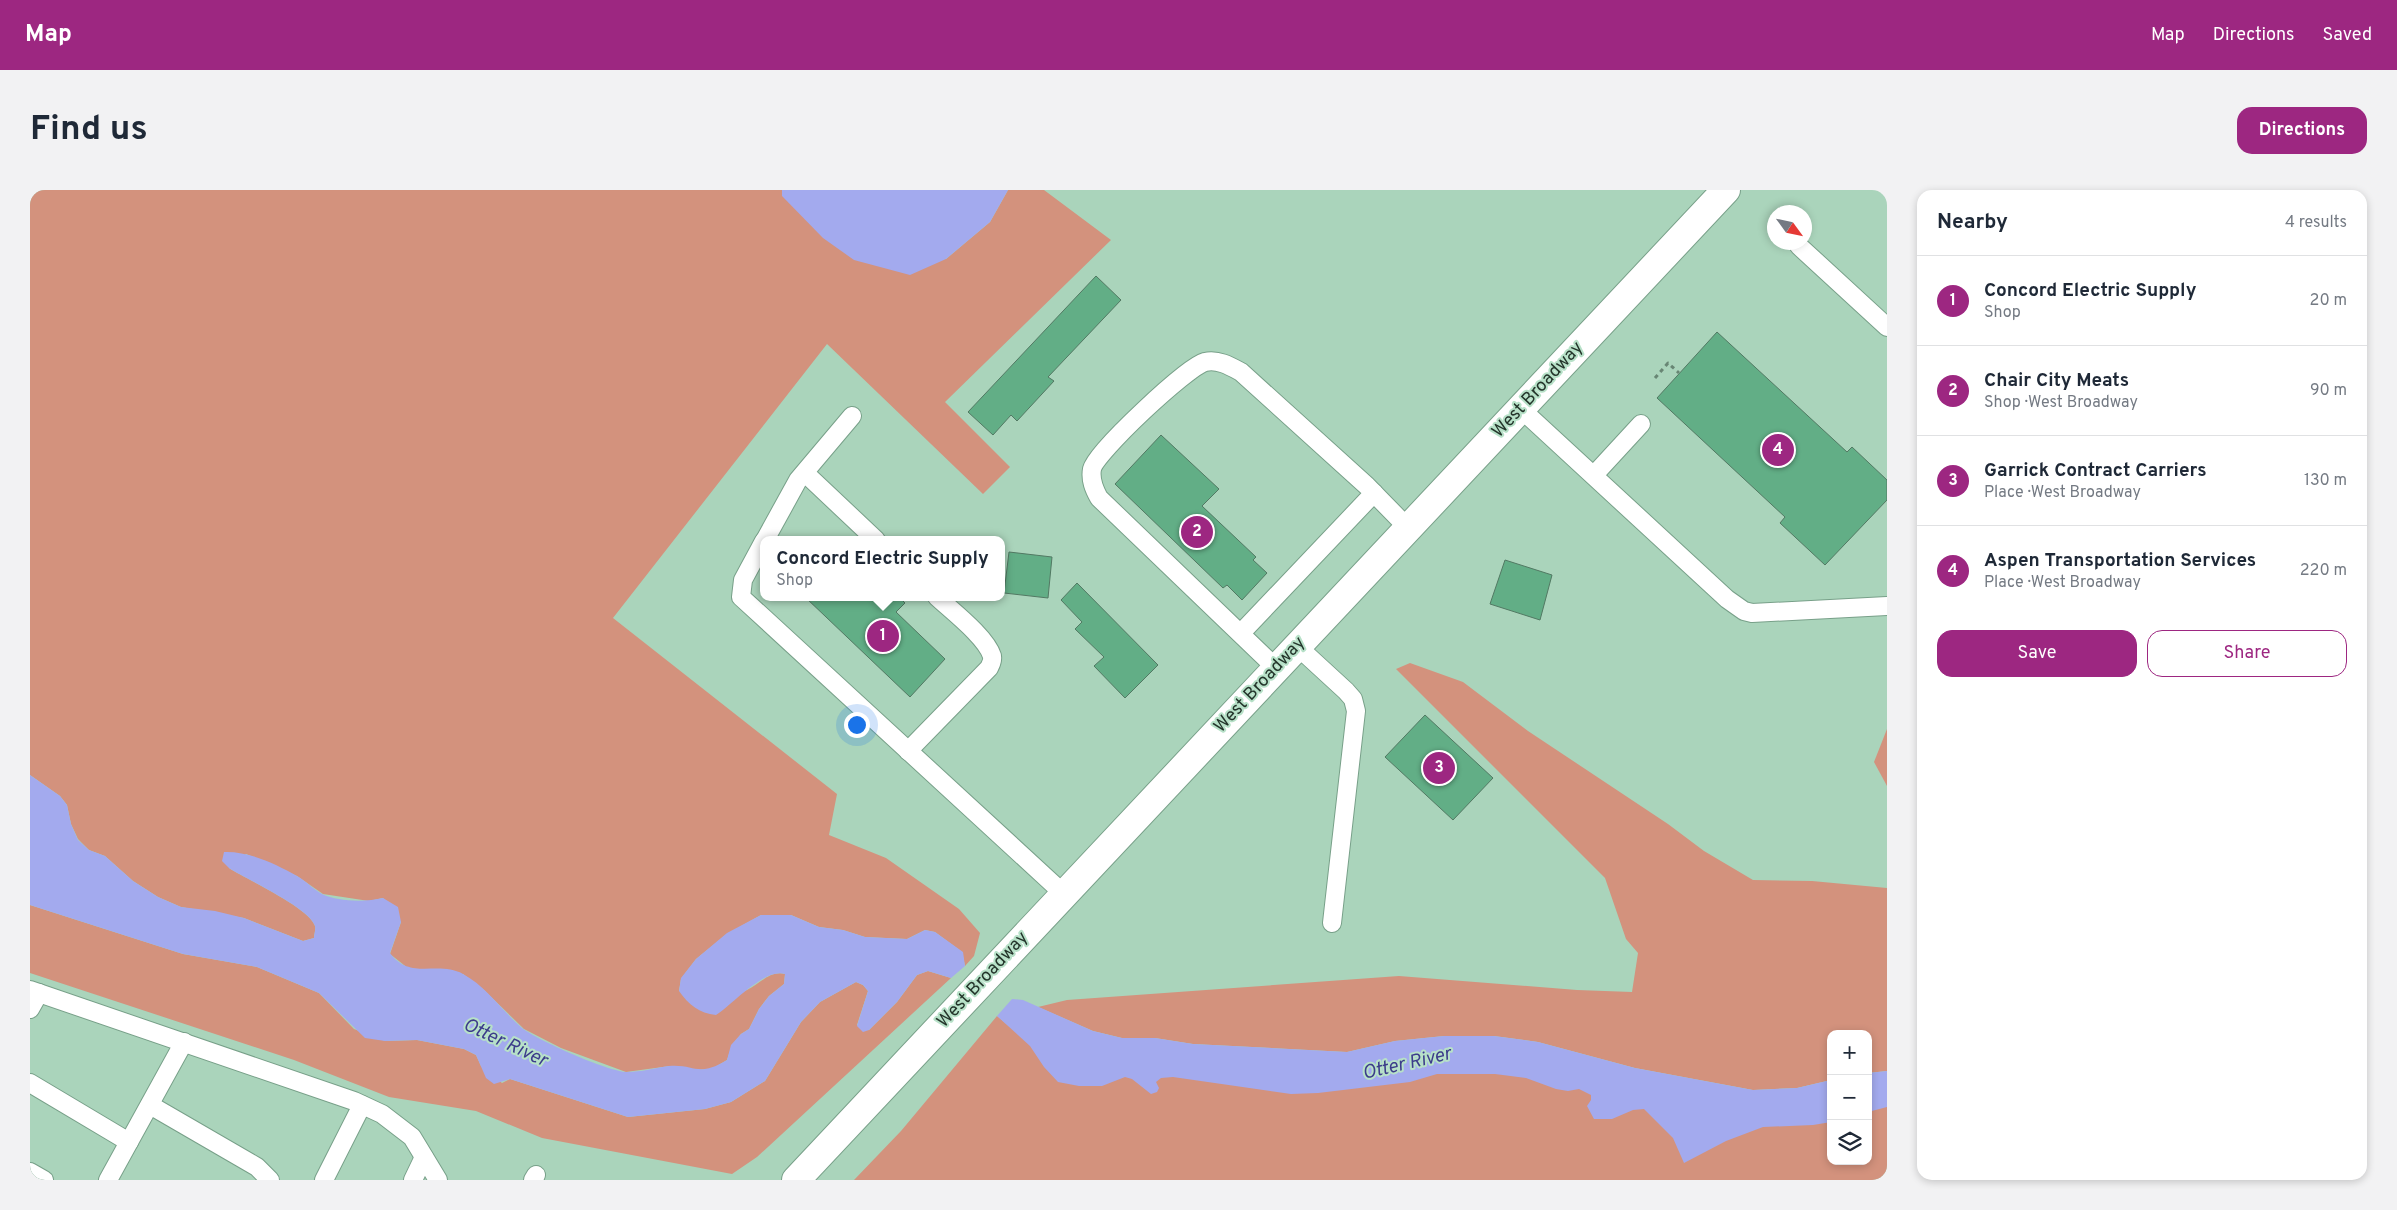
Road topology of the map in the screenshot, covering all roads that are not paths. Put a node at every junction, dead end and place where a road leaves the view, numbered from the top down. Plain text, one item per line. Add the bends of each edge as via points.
1 (1726, 190) edge
2 (1803, 250) edge
3 (1887, 328) edge
4 (1520, 408) junction
5 (852, 416) dead end
6 (1641, 424) dead end
7 (805, 473) junction
8 (1594, 475) junction
9 (1374, 493) junction
10 (1408, 528) junction
11 (766, 536) edge
12 (872, 536) edge
13 (760, 548) edge
14 (941, 601) edge
15 (1887, 606) edge
16 (1241, 633) junction
17 (1297, 646) junction
18 (1276, 668) junction
19 (908, 751) junction
20 (1064, 894) junction
21 (1332, 923) dead end
22 (34, 991) edge
23 (30, 1008) edge
24 (184, 1042) junction
25 (30, 1083) edge
26 (150, 1104) junction
27 (362, 1104) junction
28 (129, 1142) junction
29 (424, 1157) junction
30 (30, 1172) edge
31 (44, 1180) edge
32 (108, 1180) edge
33 (270, 1180) edge
34 (324, 1180) edge
35 (413, 1180) edge
36 (438, 1180) edge
37 (796, 1180) edge

1 - 4 main road, West Broadway
2 - 3 lane
4 - 8 lane
4 - 10 main road, West Broadway
5 - 7 lane
6 - 8 lane
7 - 11 lane via 791,490
7 - 12 lane
8 - 15 lane via 1726,599 1744,611
9 - 10 lane
9 - 16 lane
9 - 16 lane via 1241,372 1226,363 1205,362 1172,384 1101,454 1092,469 1092,485 1099,498
10 - 17 main road, West Broadway
13 - 19 lane via 743,580 741,597
14 - 19 lane via 985,645 992,661 989,668
16 - 18 lane
17 - 18 main road, West Broadway
17 - 21 lane via 1346,691 1356,711
18 - 20 main road, West Broadway
19 - 20 lane
20 - 37 main road, West Broadway
22 - 23 lane
22 - 24 lane
24 - 26 lane
24 - 27 lane
25 - 28 lane
26 - 28 lane
26 - 33 lane via 257,1167
27 - 29 lane via 394,1122 412,1137
27 - 34 lane
28 - 32 lane
29 - 35 lane
29 - 36 lane
30 - 31 lane

